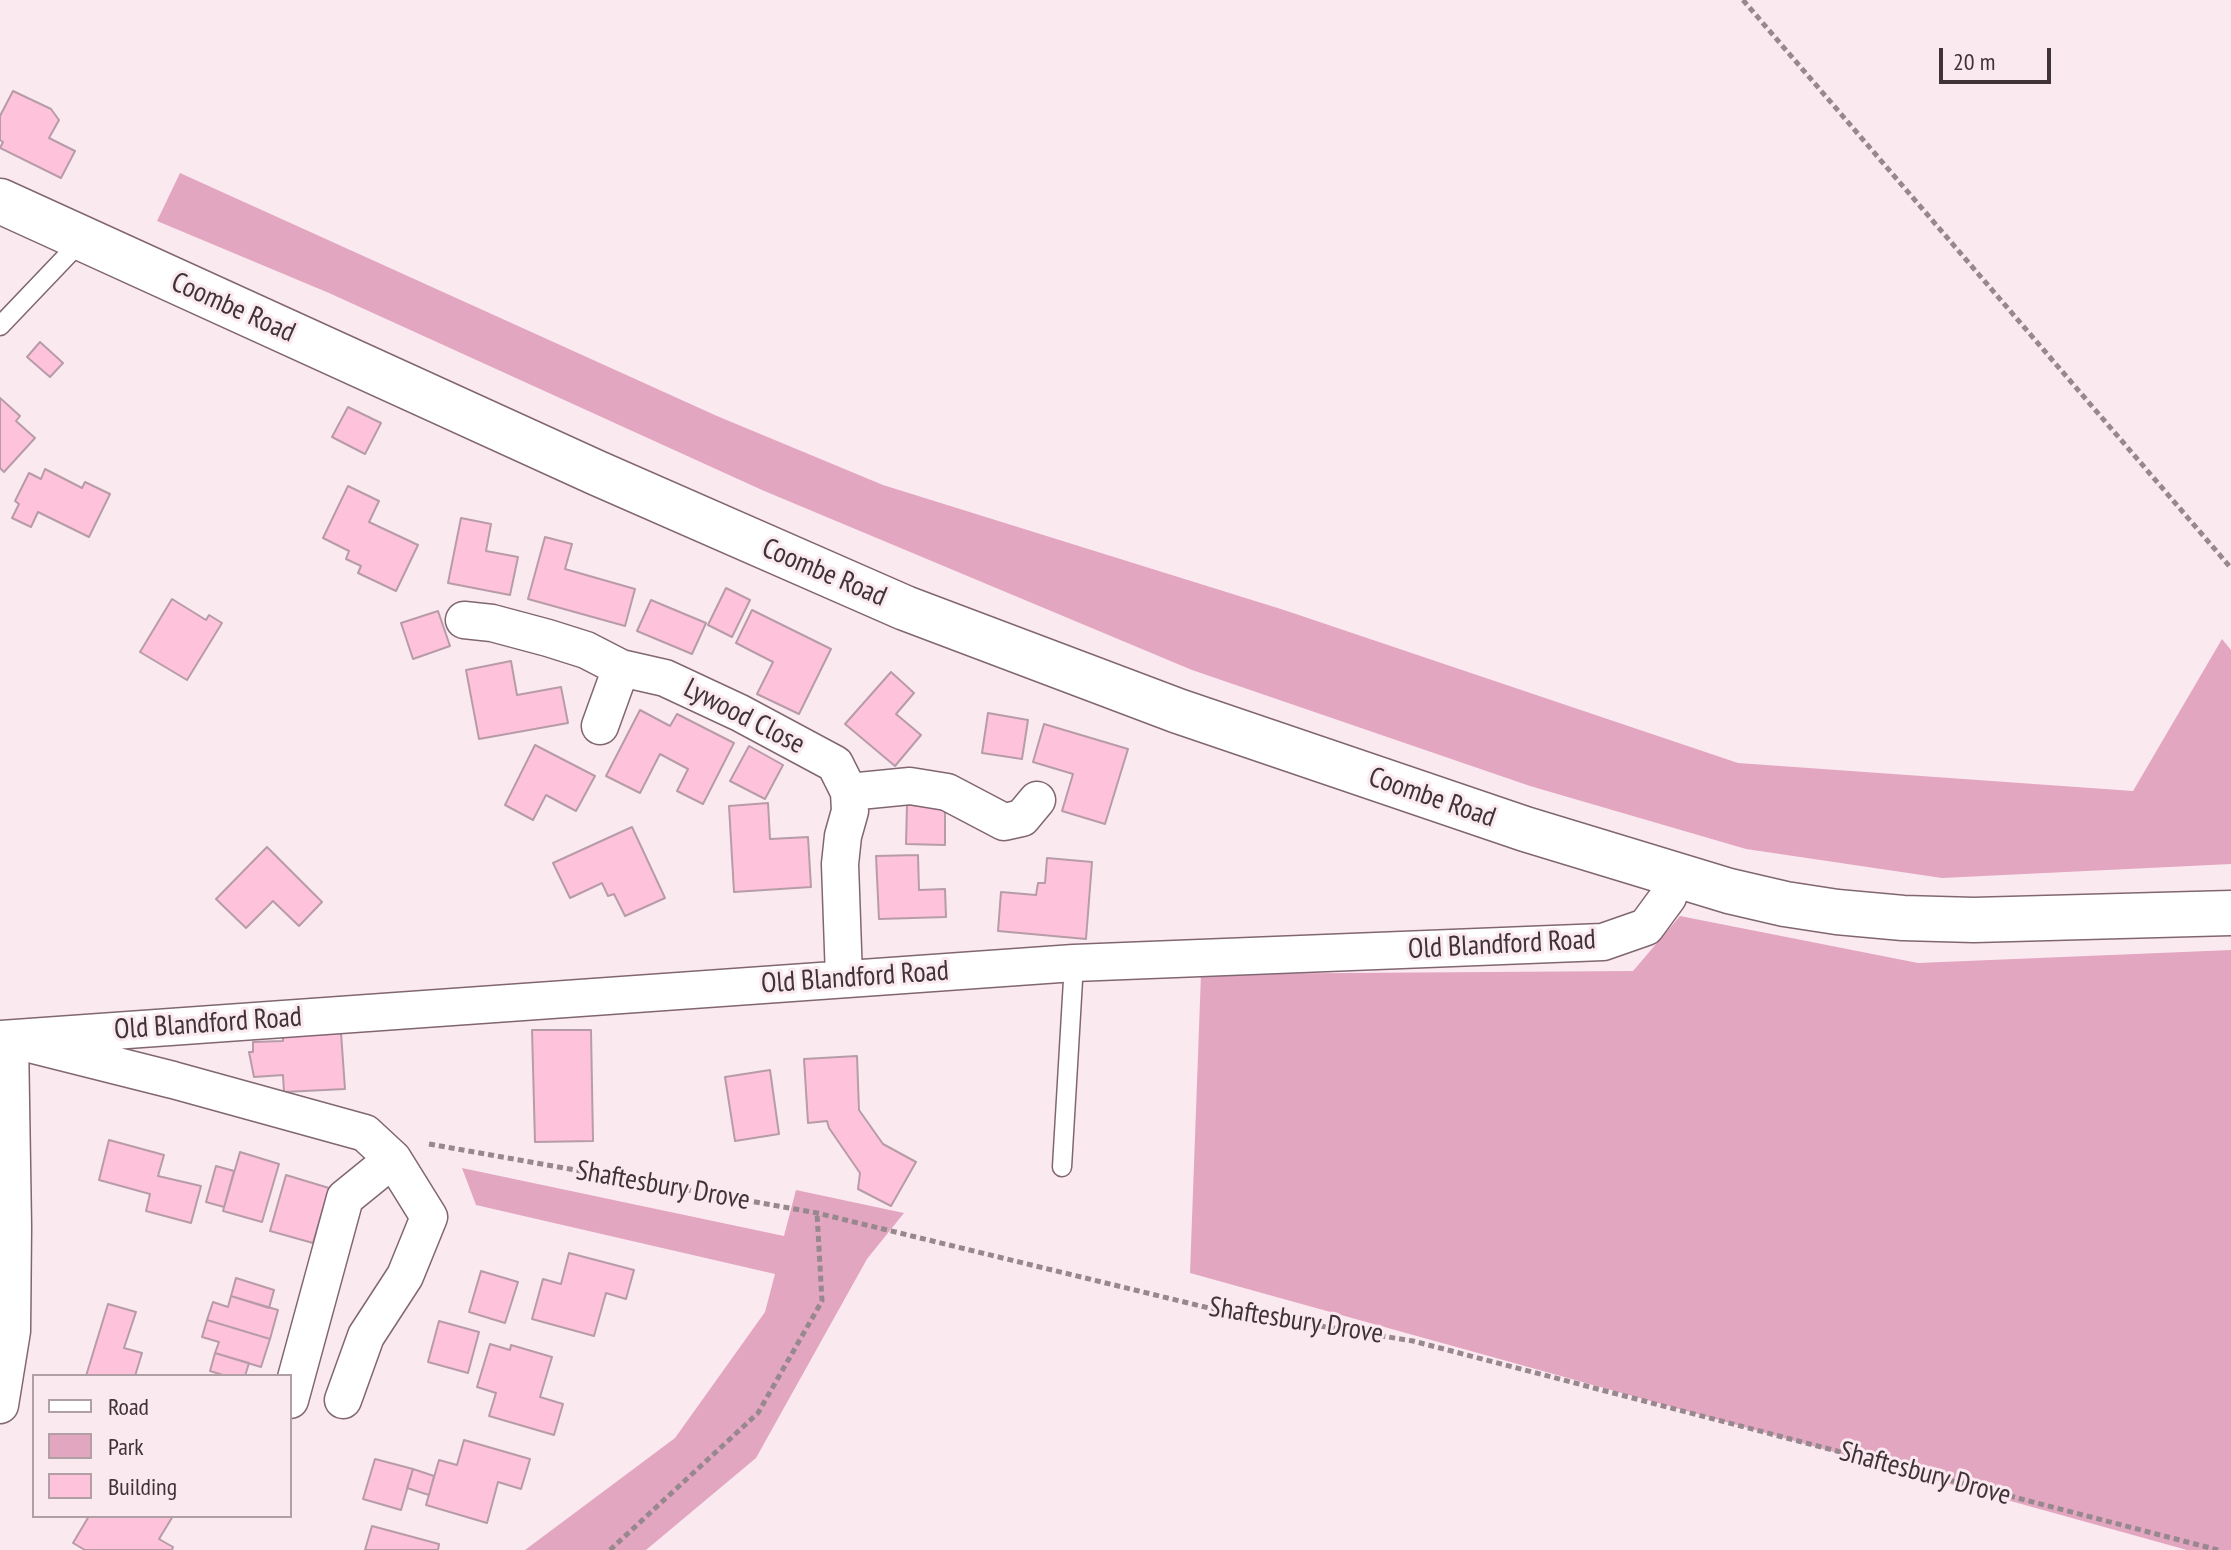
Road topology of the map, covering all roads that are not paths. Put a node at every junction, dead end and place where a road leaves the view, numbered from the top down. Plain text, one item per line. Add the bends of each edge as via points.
1 (0, 201) edge
2 (83, 239) junction
3 (0, 326) edge
4 (464, 620) dead end
5 (621, 668) junction
6 (600, 726) dead end
7 (849, 792) junction
8 (1037, 800) dead end
9 (1676, 874) junction
10 (2231, 913) edge
11 (1074, 963) junction
12 (844, 978) junction
13 (5, 1039) edge
14 (393, 1159) junction
15 (1062, 1167) dead end
16 (292, 1393) edge
17 (343, 1400) dead end
18 (0, 1405) edge

1 - 2 highway, Coombe Road
2 - 3 lane
2 - 9 highway, Coombe Road via 905,608 1192,716
4 - 5 street, Lywood Close via 586,650
5 - 6 street
5 - 7 street, Lywood Close via 665,678 835,764
7 - 8 street via 910,786 947,792 1013,835
7 - 12 street via 840,864
9 - 10 highway, Coombe Road via 1785,904 1903,918
9 - 11 street, Old Blandford Road via 1668,897 1646,927 1603,942
11 - 12 street, Old Blandford Road
11 - 15 lane
12 - 13 street, Old Blandford Road
13 - 14 street via 365,1133
13 - 18 street via 12,1331
14 - 16 street via 345,1198
14 - 17 street via 429,1217 405,1276 366,1336

